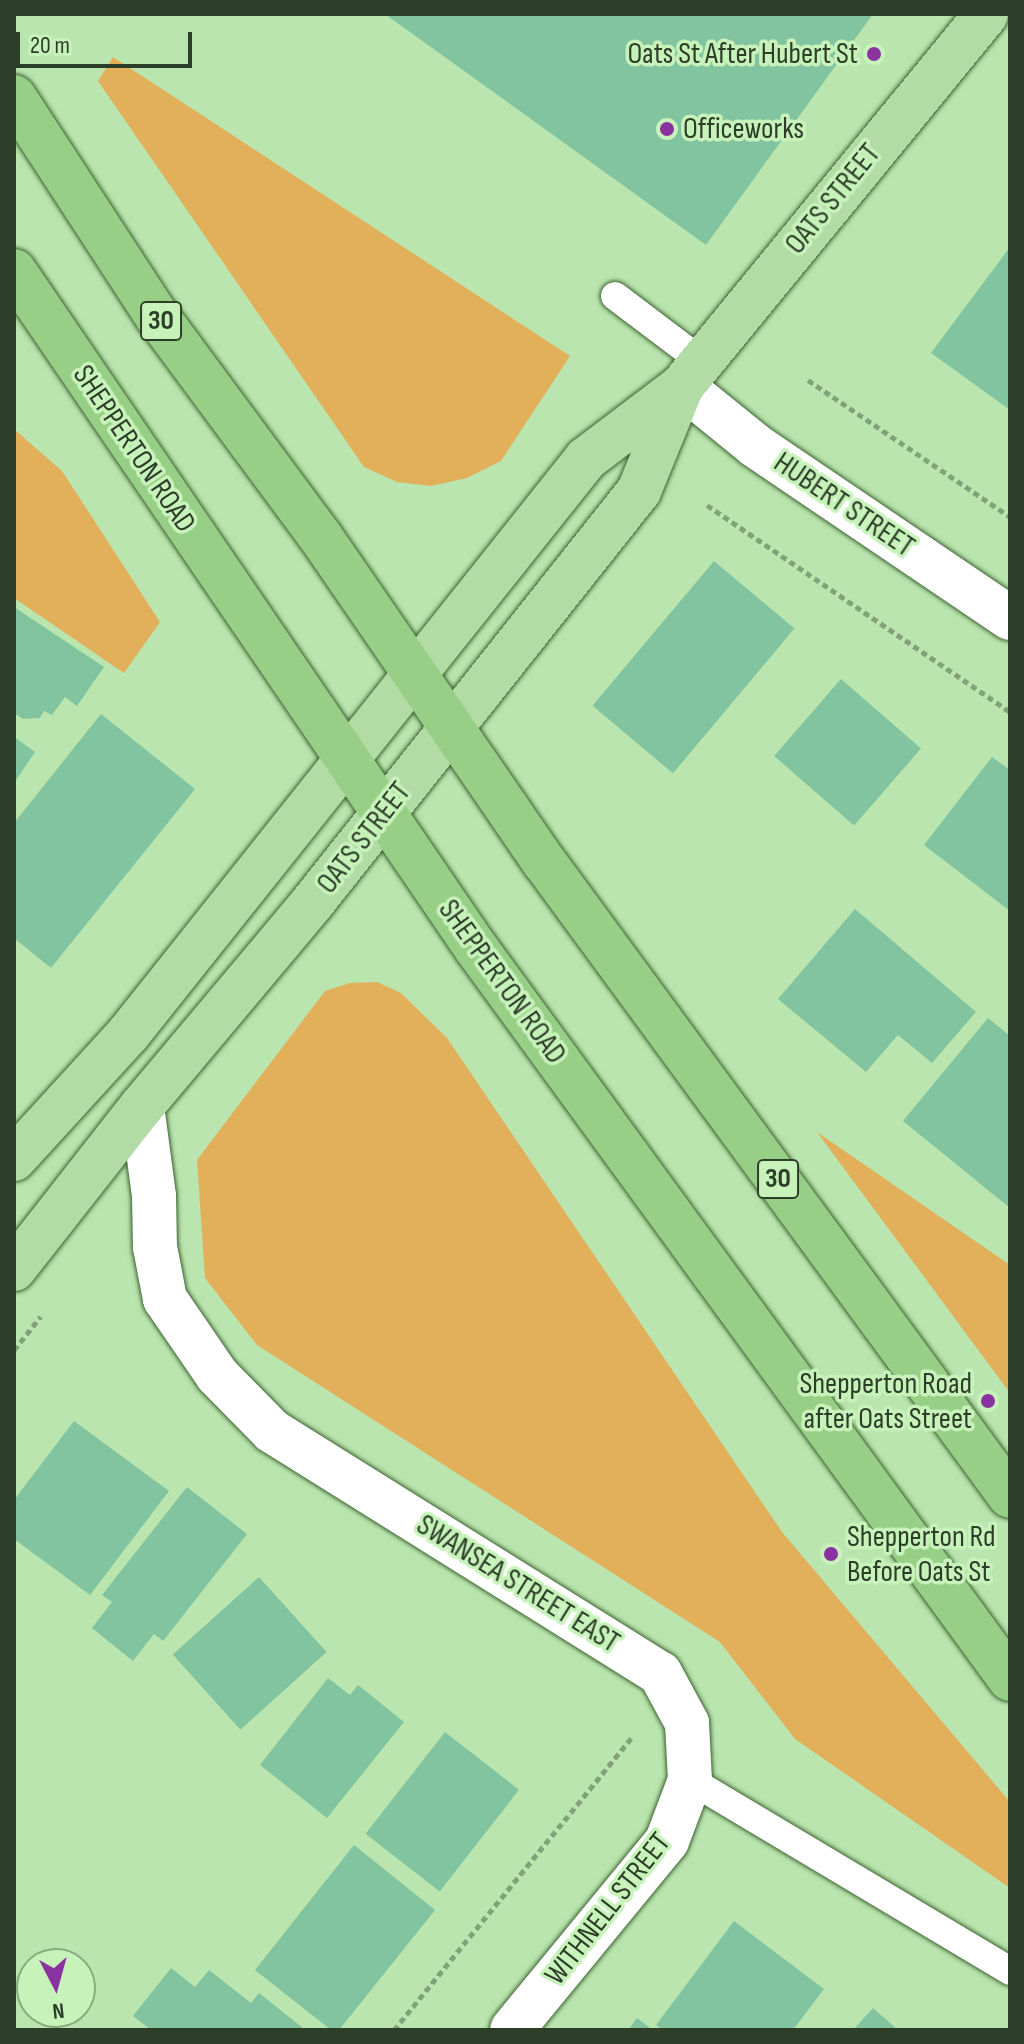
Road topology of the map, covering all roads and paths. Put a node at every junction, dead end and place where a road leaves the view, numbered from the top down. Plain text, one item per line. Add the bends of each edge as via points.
1 (986, 14) edge
2 (14, 97) edge
3 (14, 271) edge
4 (615, 296) dead end
5 (692, 374) junction
6 (808, 380) dead end
7 (707, 505) dead end
8 (1010, 517) edge
9 (1010, 618) edge
10 (413, 673) junction
11 (1010, 712) edge
12 (451, 728) junction
13 (347, 760) junction
14 (384, 813) junction
15 (142, 1106) junction
16 (14, 1159) edge
17 (14, 1269) edge
18 (1010, 1496) edge
19 (1010, 1679) edge
20 (670, 1691) junction
21 (690, 1780) junction
22 (1010, 1971) edge
23 (394, 2030) edge
24 (512, 2030) edge

1 - 5 main road, OATS STREET
2 - 10 highway, 30 via 157,316 320,536
3 - 13 highway, SHEPPERTON ROAD
4 - 5 lane
5 - 9 street, HUBERT STREET via 756,446
5 - 10 main road, OATS STREET via 586,459
5 - 12 main road, OATS STREET via 639,491
6 - 8 path
7 - 11 path
10 - 12 highway, 30
10 - 13 main road, OATS STREET
12 - 14 main road, OATS STREET
12 - 18 highway, 30
13 - 14 highway, SHEPPERTON ROAD
13 - 16 main road, OATS STREET via 129,1033
14 - 15 main road, OATS STREET
14 - 19 highway, SHEPPERTON ROAD via 476,948
15 - 17 main road, OATS STREET
15 - 20 street, SWANSEA STREET EAST via 165,1299 217,1375 272,1431 660,1673
20 - 21 street, SWANSEA STREET EAST via 687,1723
20 - 23 path
21 - 22 lane
21 - 24 street, WITHNELL STREET via 667,1841

